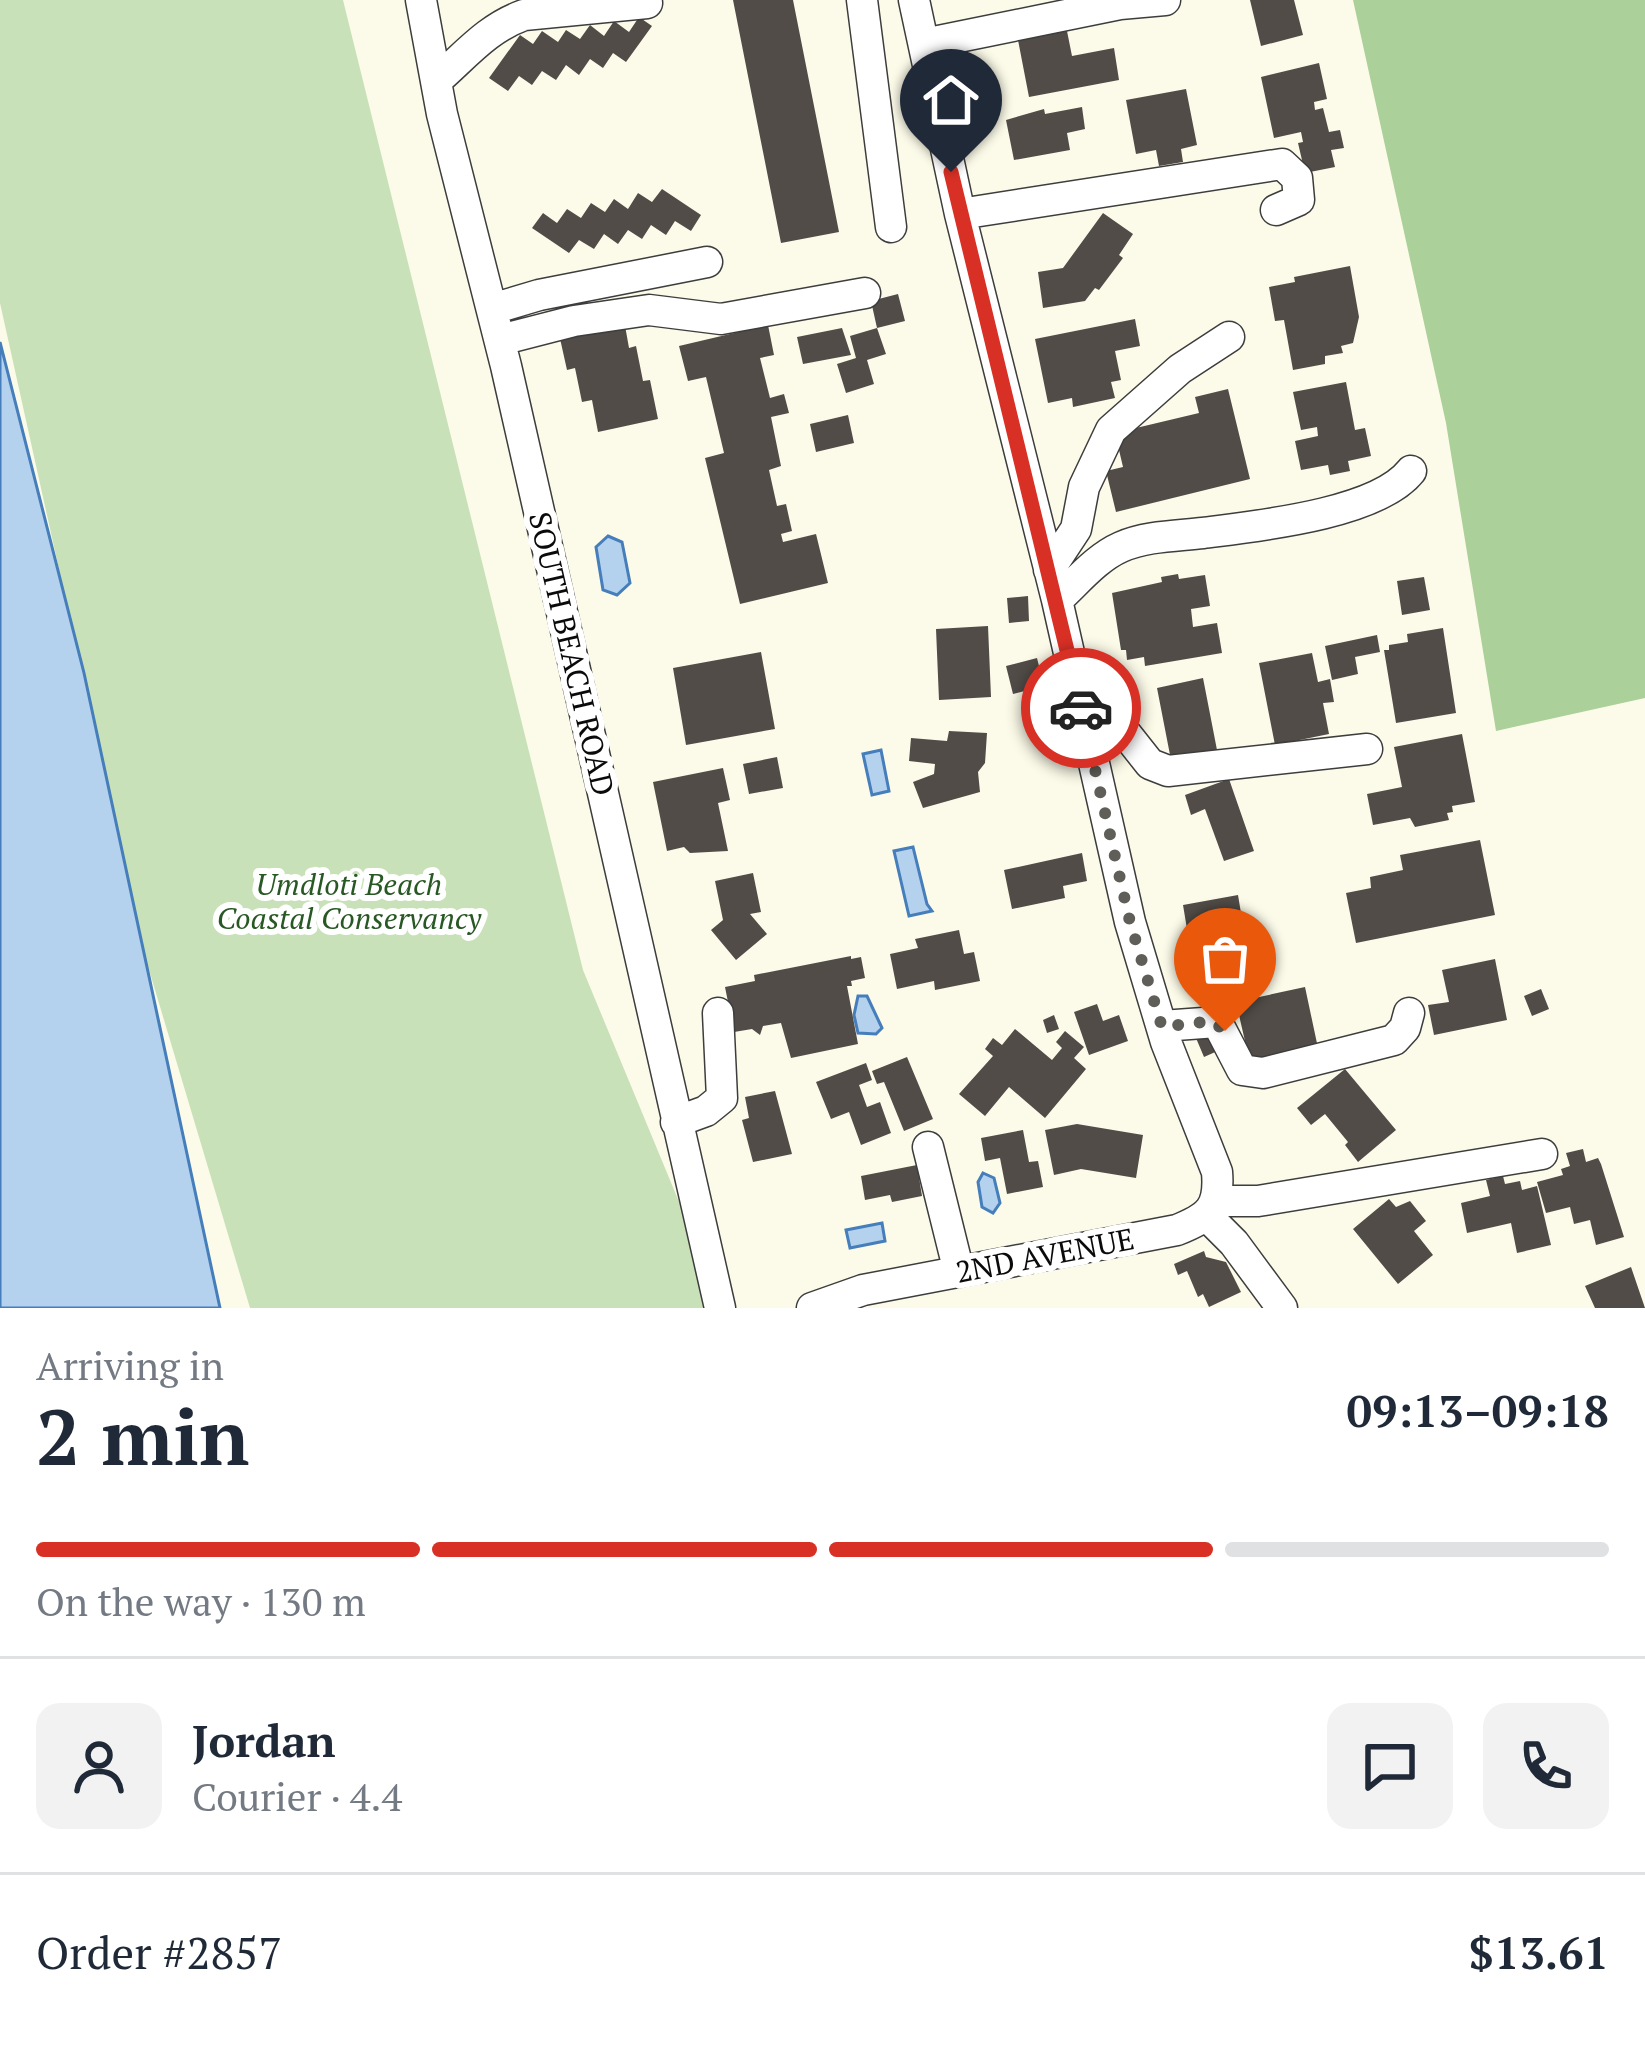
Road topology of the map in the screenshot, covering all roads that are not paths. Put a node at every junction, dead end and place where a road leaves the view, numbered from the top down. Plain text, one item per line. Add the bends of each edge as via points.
1 (421, 0) edge
2 (862, 0) edge
3 (914, 0) edge
4 (1166, 0) edge
5 (646, 3) dead end
6 (924, 44) junction
7 (436, 81) junction
8 (1276, 210) dead end
9 (960, 214) junction
10 (891, 227) dead end
11 (707, 262) dead end
12 (865, 292) dead end
13 (491, 309) junction
14 (1229, 337) dead end
15 (500, 340) junction
16 (1411, 471) dead end
17 (1053, 585) junction
18 (1078, 697) junction
19 (1367, 749) dead end
20 (718, 1013) dead end
21 (1409, 1013) dead end
22 (1162, 1027) junction
23 (676, 1122) junction
24 (928, 1147) dead end
25 (1542, 1154) dead end
26 (1212, 1208) junction
27 (959, 1272) junction
28 (720, 1308) edge
29 (812, 1308) edge
30 (1282, 1308) edge

1 - 7 street, SOUTH BEACH ROAD
2 - 10 street
3 - 6 street
4 - 6 street
5 - 7 street via 508,20
6 - 9 street
7 - 13 street, SOUTH BEACH ROAD
8 - 9 street via 1299,200 1297,178 1282,164
9 - 17 street
11 - 13 street
12 - 15 street via 721,319 649,310
13 - 15 street, SOUTH BEACH ROAD
14 - 17 street via 1111,430
15 - 23 street, SOUTH BEACH ROAD
16 - 17 street via 1384,494 1348,506 1120,548
17 - 18 street
18 - 19 street via 1116,721 1150,764 1168,771
18 - 22 street
20 - 23 street via 722,1098
21 - 22 street via 1388,1043 1263,1073 1242,1070 1217,1022
22 - 26 street via 1217,1172
23 - 28 street, SOUTH BEACH ROAD
24 - 27 street
25 - 26 street, 2ND AVENUE
26 - 27 street, 2ND AVENUE via 1178,1230
26 - 30 street
27 - 29 street, 2ND AVENUE

